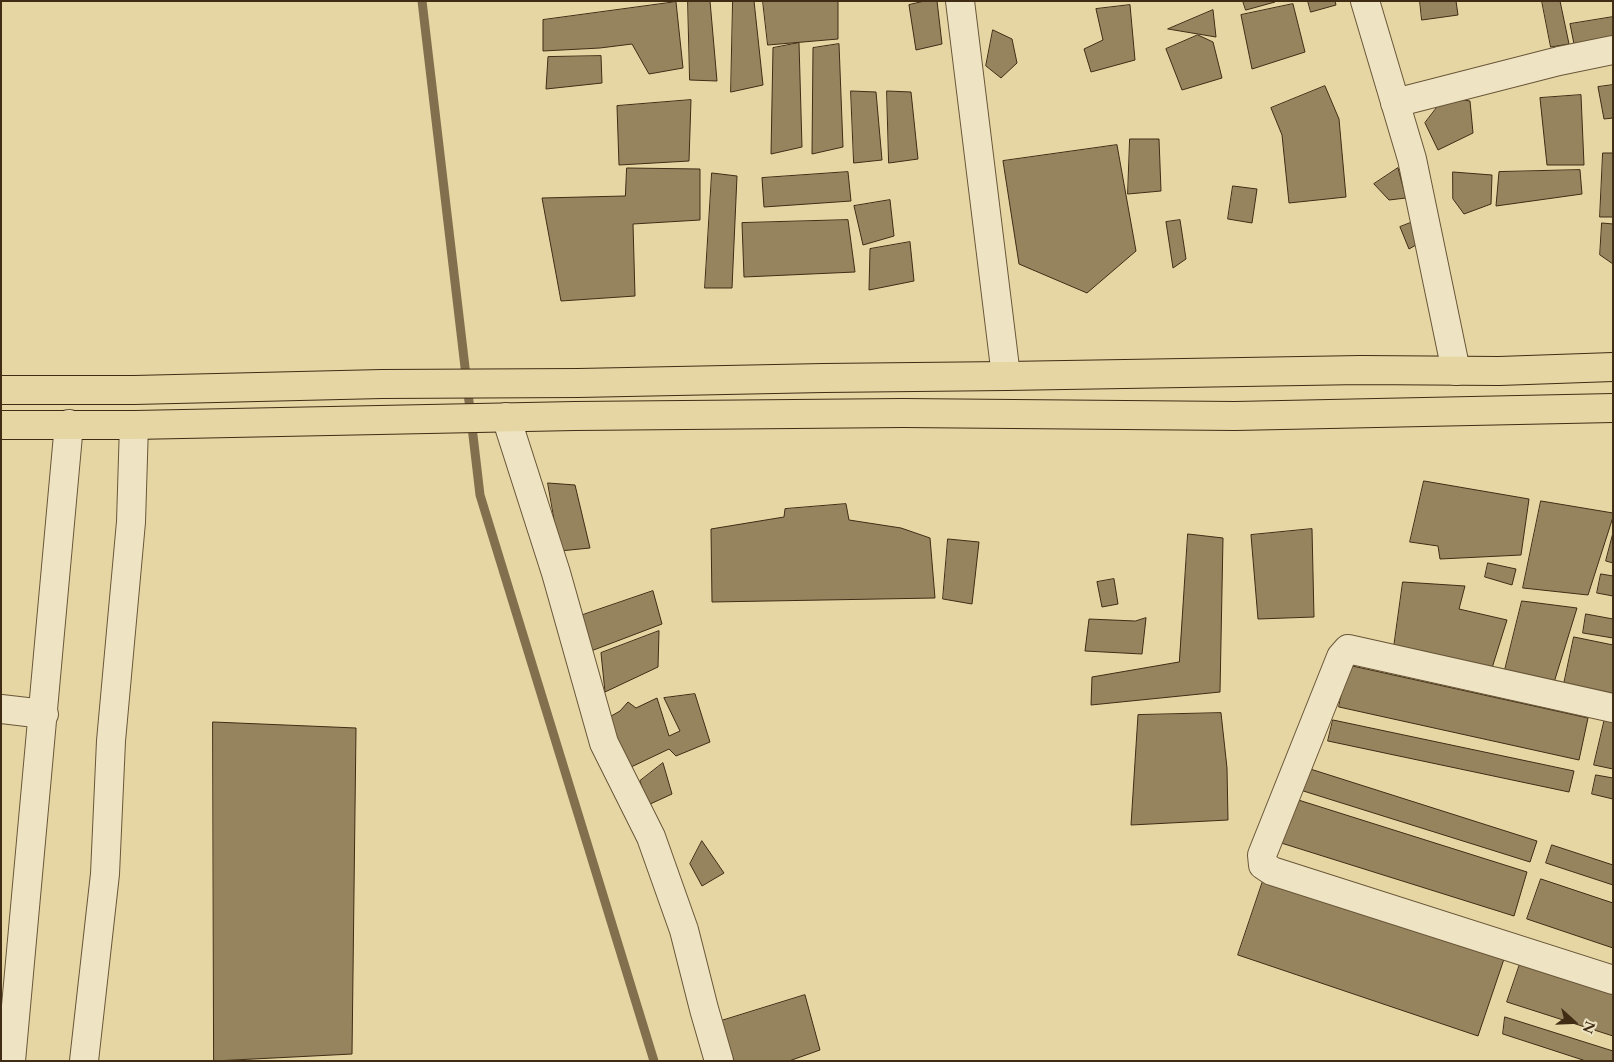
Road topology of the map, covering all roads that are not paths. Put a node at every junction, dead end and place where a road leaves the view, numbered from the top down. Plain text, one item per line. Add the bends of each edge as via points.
1 (960, 1) edge
2 (1365, 1) edge
3 (1613, 50) edge
4 (1395, 103) junction
5 (1613, 367) edge
6 (1456, 371) junction
7 (1006, 376) junction
8 (1, 390) edge
9 (1613, 408) edge
10 (506, 417) junction
11 (69, 424) junction
12 (1, 425) edge
13 (134, 425) junction
14 (1613, 708) edge
15 (1, 709) edge
16 (44, 714) junction
17 (1613, 980) edge
18 (12, 1061) edge
19 (84, 1061) edge
20 (719, 1061) edge

1 - 7 street
2 - 4 street
3 - 4 street
4 - 6 street via 1412,159
5 - 6 main road
6 - 7 main road
7 - 8 main road
9 - 10 main road via 1235,416 893,413
10 - 13 main road
10 - 20 street via 556,574 604,744 651,837 684,930
11 - 12 main road
11 - 13 main road
11 - 16 street
13 - 19 street via 131,522 111,741 105,874
14 - 17 street via 1348,649 1341,657 1262,855 1263,865 1272,871
15 - 16 street
16 - 18 street

